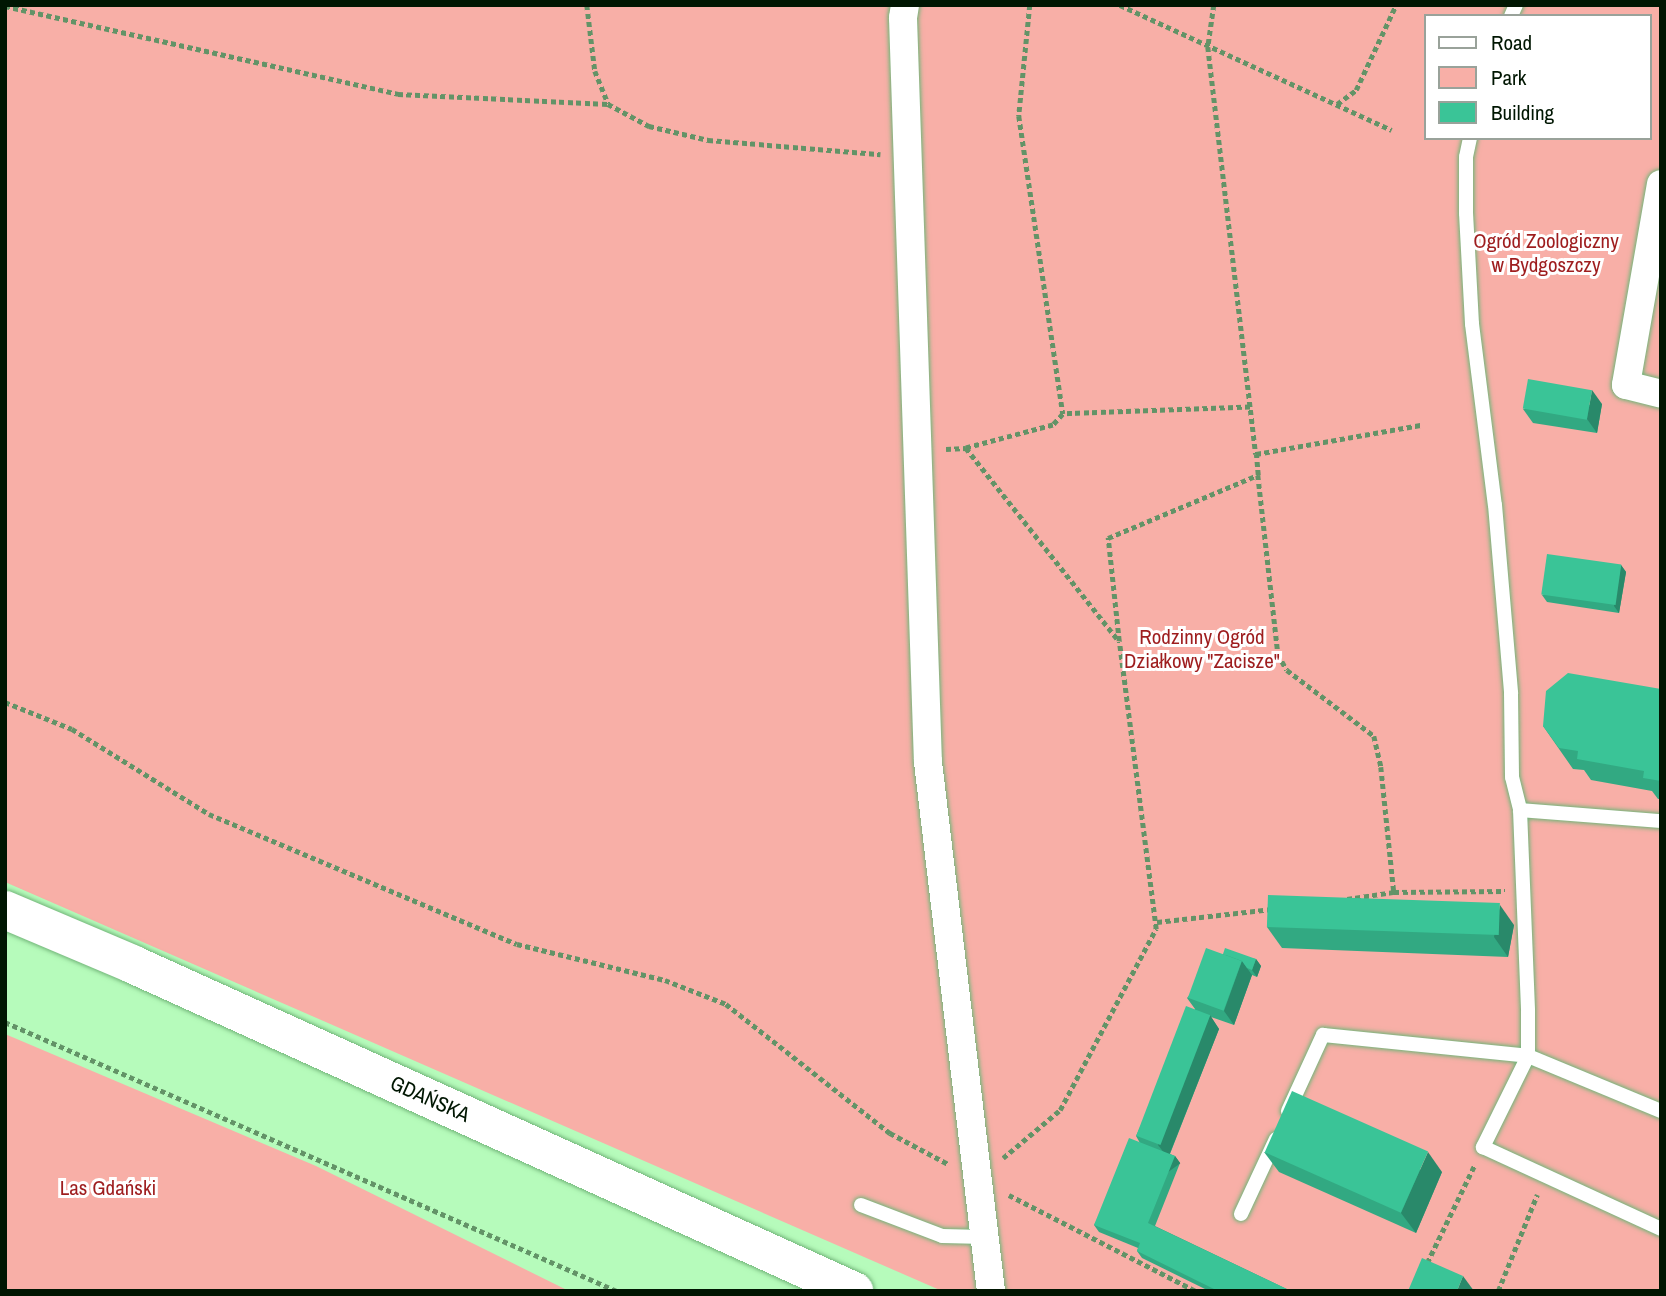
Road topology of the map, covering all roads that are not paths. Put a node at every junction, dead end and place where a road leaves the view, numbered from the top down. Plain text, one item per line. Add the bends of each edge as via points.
1 (905, 5) edge
2 (1470, 140) edge
3 (1661, 184) edge
4 (1661, 394) edge
5 (1520, 810) junction
6 (1661, 821) edge
7 (5, 910) edge
8 (1528, 1056) junction
9 (1661, 1111) edge
10 (861, 1205) dead end
11 (1241, 1214) dead end
12 (1661, 1229) edge
13 (985, 1237) junction
14 (854, 1291) edge
15 (991, 1291) edge

1 - 13 street via 928,762
2 - 5 lane via 1466,213 1472,324 1495,505 1511,693 1512,777
3 - 4 street via 1626,385
5 - 6 lane
5 - 8 lane
7 - 14 main road, GDAŃSKA
8 - 9 lane
8 - 11 lane via 1323,1035
8 - 12 lane via 1483,1147
10 - 13 lane via 942,1236
13 - 15 street

